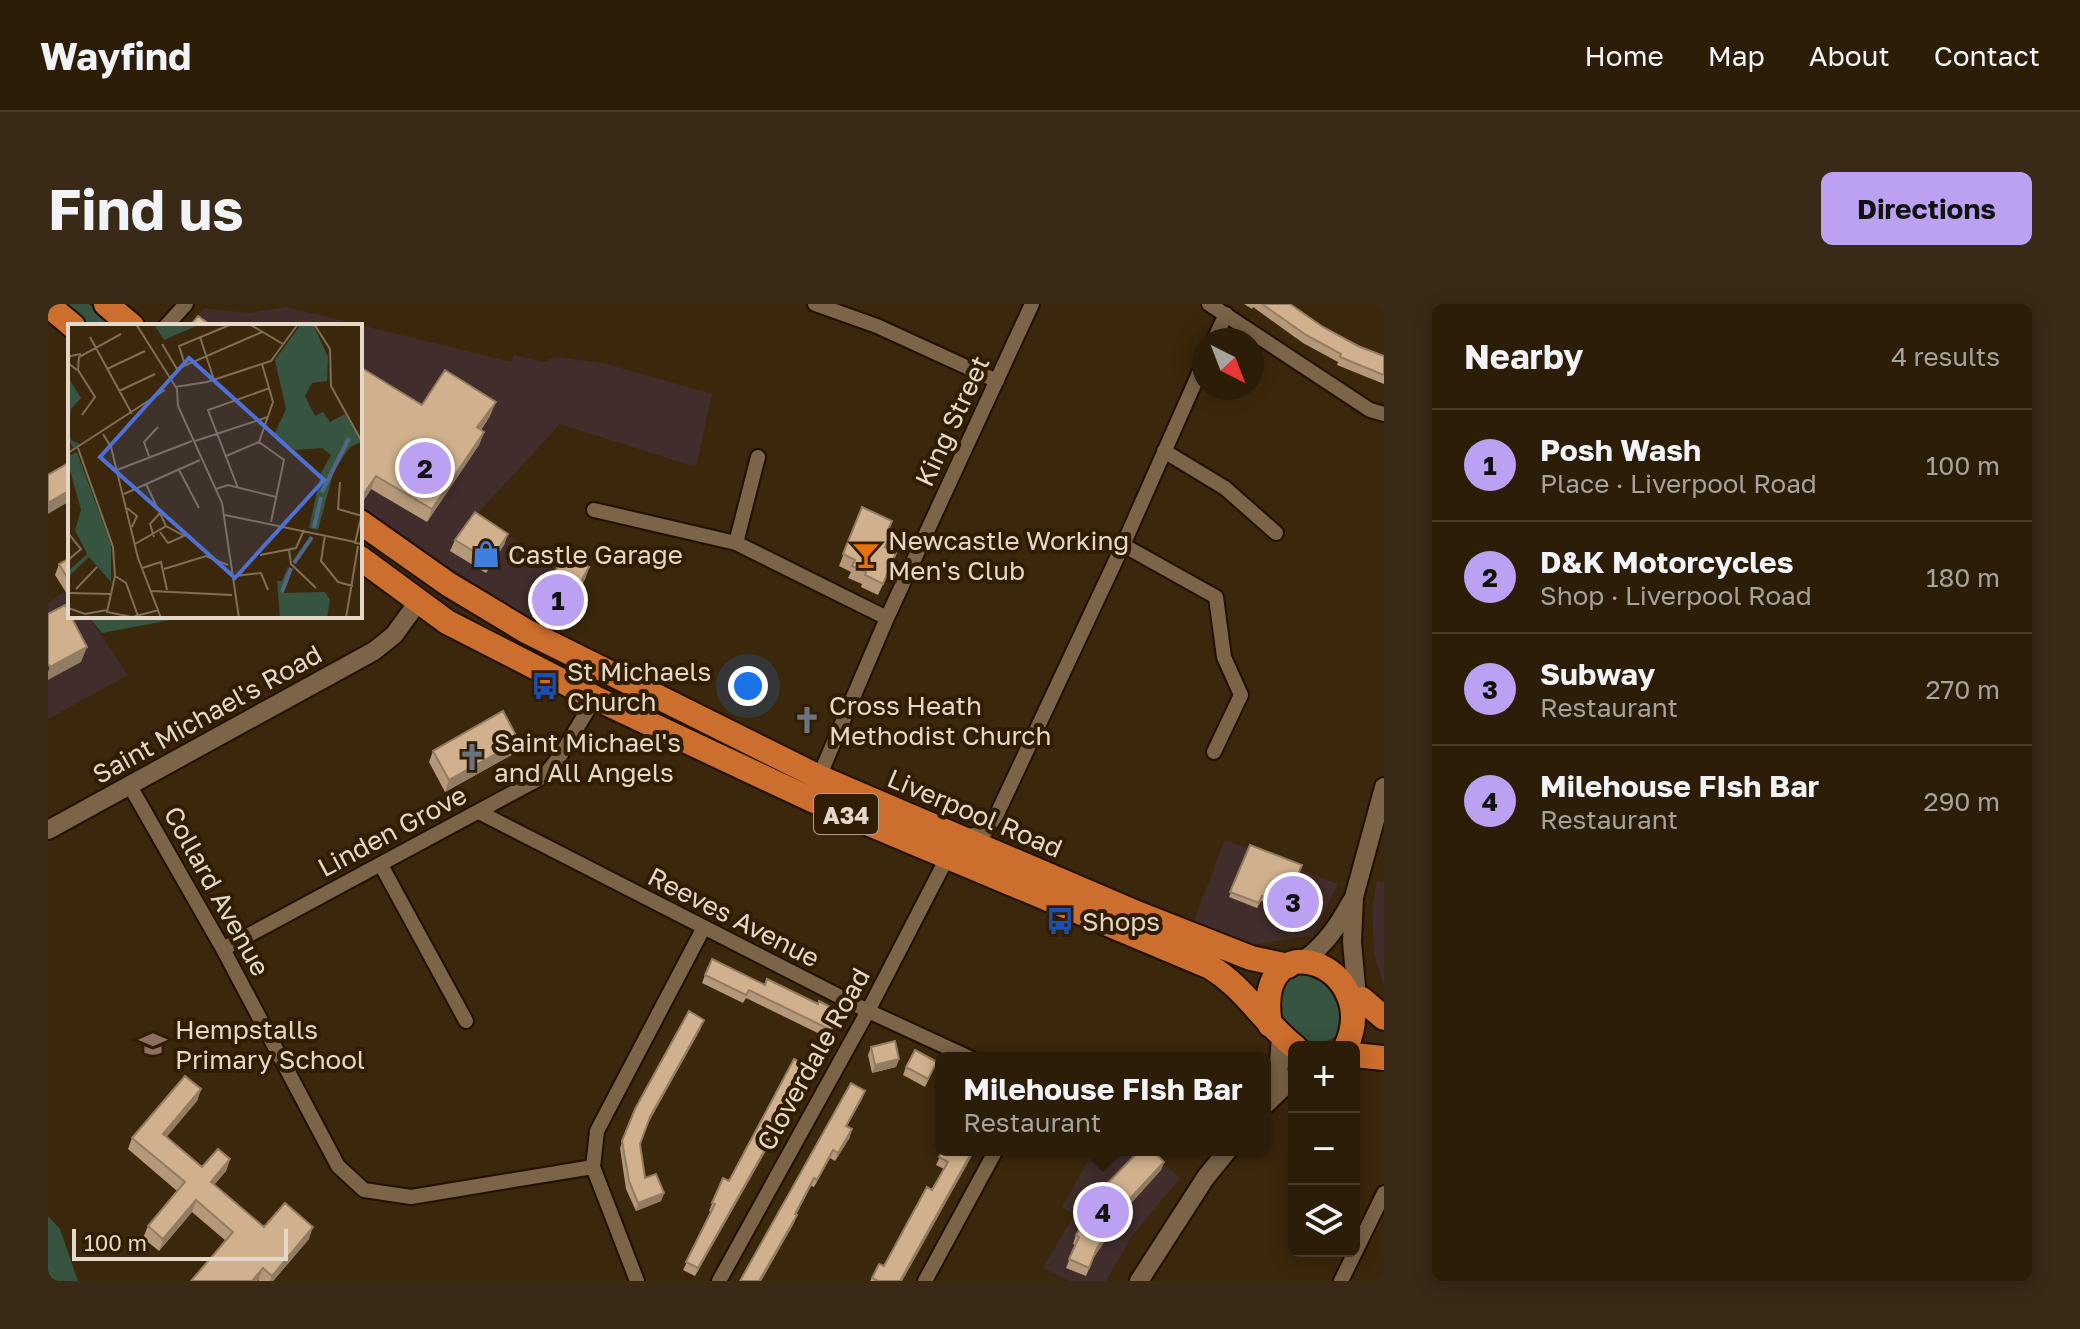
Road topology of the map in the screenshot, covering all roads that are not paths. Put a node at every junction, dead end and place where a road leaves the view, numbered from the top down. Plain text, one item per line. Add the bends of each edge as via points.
1 (106, 304) edge
2 (186, 304) edge
3 (815, 304) edge
4 (1032, 304) edge
5 (1209, 304) edge
6 (1226, 314) junction
7 (130, 324) edge
8 (168, 324) edge
9 (1220, 328) edge
10 (997, 381) junction
11 (1192, 389) edge
12 (1384, 414) edge
13 (1164, 451) junction
14 (758, 457) dead end
15 (594, 510) dead end
16 (362, 524) edge
17 (1276, 533) dead end
18 (362, 538) edge
19 (736, 543) junction
20 (1123, 545) junction
21 (362, 559) edge
22 (431, 591) junction
23 (887, 618) junction
24 (595, 698) junction
25 (1214, 752) dead end
26 (819, 777) junction
27 (130, 786) junction
28 (1384, 787) edge
29 (479, 812) junction
30 (48, 830) edge
31 (954, 848) junction
32 (381, 865) junction
33 (1354, 897) junction
34 (703, 929) junction
35 (223, 949) junction
36 (1296, 964) junction
37 (1359, 992) junction
38 (868, 1011) junction
39 (1384, 1018) edge
40 (466, 1021) dead end
41 (1282, 1036) edge
42 (1350, 1041) edge
43 (957, 1052) edge
44 (1360, 1056) edge
45 (1384, 1058) edge
46 (1288, 1082) edge
47 (1271, 1098) edge
48 (993, 1156) edge
49 (1223, 1156) edge
50 (593, 1167) junction
51 (1384, 1193) edge
52 (1378, 1221) edge
53 (1140, 1280) edge
54 (637, 1281) edge
55 (719, 1281) edge
56 (925, 1281) edge
57 (1341, 1281) edge

1 - 7 highway
2 - 8 street
3 - 10 street
4 - 10 street, King Street
5 - 6 street
6 - 9 street
6 - 12 street via 1370,410
10 - 23 street, King Street
11 - 13 street
13 - 17 street via 1225,488
13 - 20 street
14 - 19 street
15 - 19 street
16 - 22 highway, Liverpool Road / A34
18 - 22 highway, A34
19 - 23 street
20 - 25 street via 1216,597 1224,657 1241,695
20 - 31 street via 997,814 985,832
21 - 22 highway, Liverpool Road / A34
22 - 24 highway, Liverpool Road / A34 via 447,622
22 - 26 highway, Liverpool Road / A34 via 526,631
22 - 27 main road, Saint Michael's Road via 374,651
23 - 26 street, King Street
24 - 29 street, Linden Grove via 544,776
24 - 31 highway, Liverpool Road / A34 via 812,800
26 - 31 highway, Liverpool Road / A34
27 - 30 main road, Saint Michael's Road
27 - 35 street, Collard Avenue
28 - 33 main road
29 - 32 street, Linden Grove
29 - 34 street, Reeves Avenue
31 - 36 highway, Liverpool Road / A34 via 1251,958
31 - 38 street, Cloverdale Road
31 - 41 highway, Liverpool Road / A34 via 1210,967
32 - 35 street, Linden Grove
32 - 40 street
33 - 36 main road via 1322,947
33 - 37 main road via 1352,942
34 - 38 street, Reeves Avenue
34 - 50 street via 597,1131
35 - 50 street, Collard Avenue via 338,1166 364,1190 411,1197
36 - 37 highway, Liverpool Road via 1319,961 1331,966
36 - 41 highway via 1272,983 1268,997
37 - 39 highway
37 - 42 highway via 1360,1023
38 - 43 street, Reeves Avenue
38 - 55 street, Cloverdale Road
41 - 47 main road
44 - 45 highway
46 - 47 main road
48 - 56 street
49 - 53 main road
50 - 54 street
51 - 52 street
52 - 57 street

